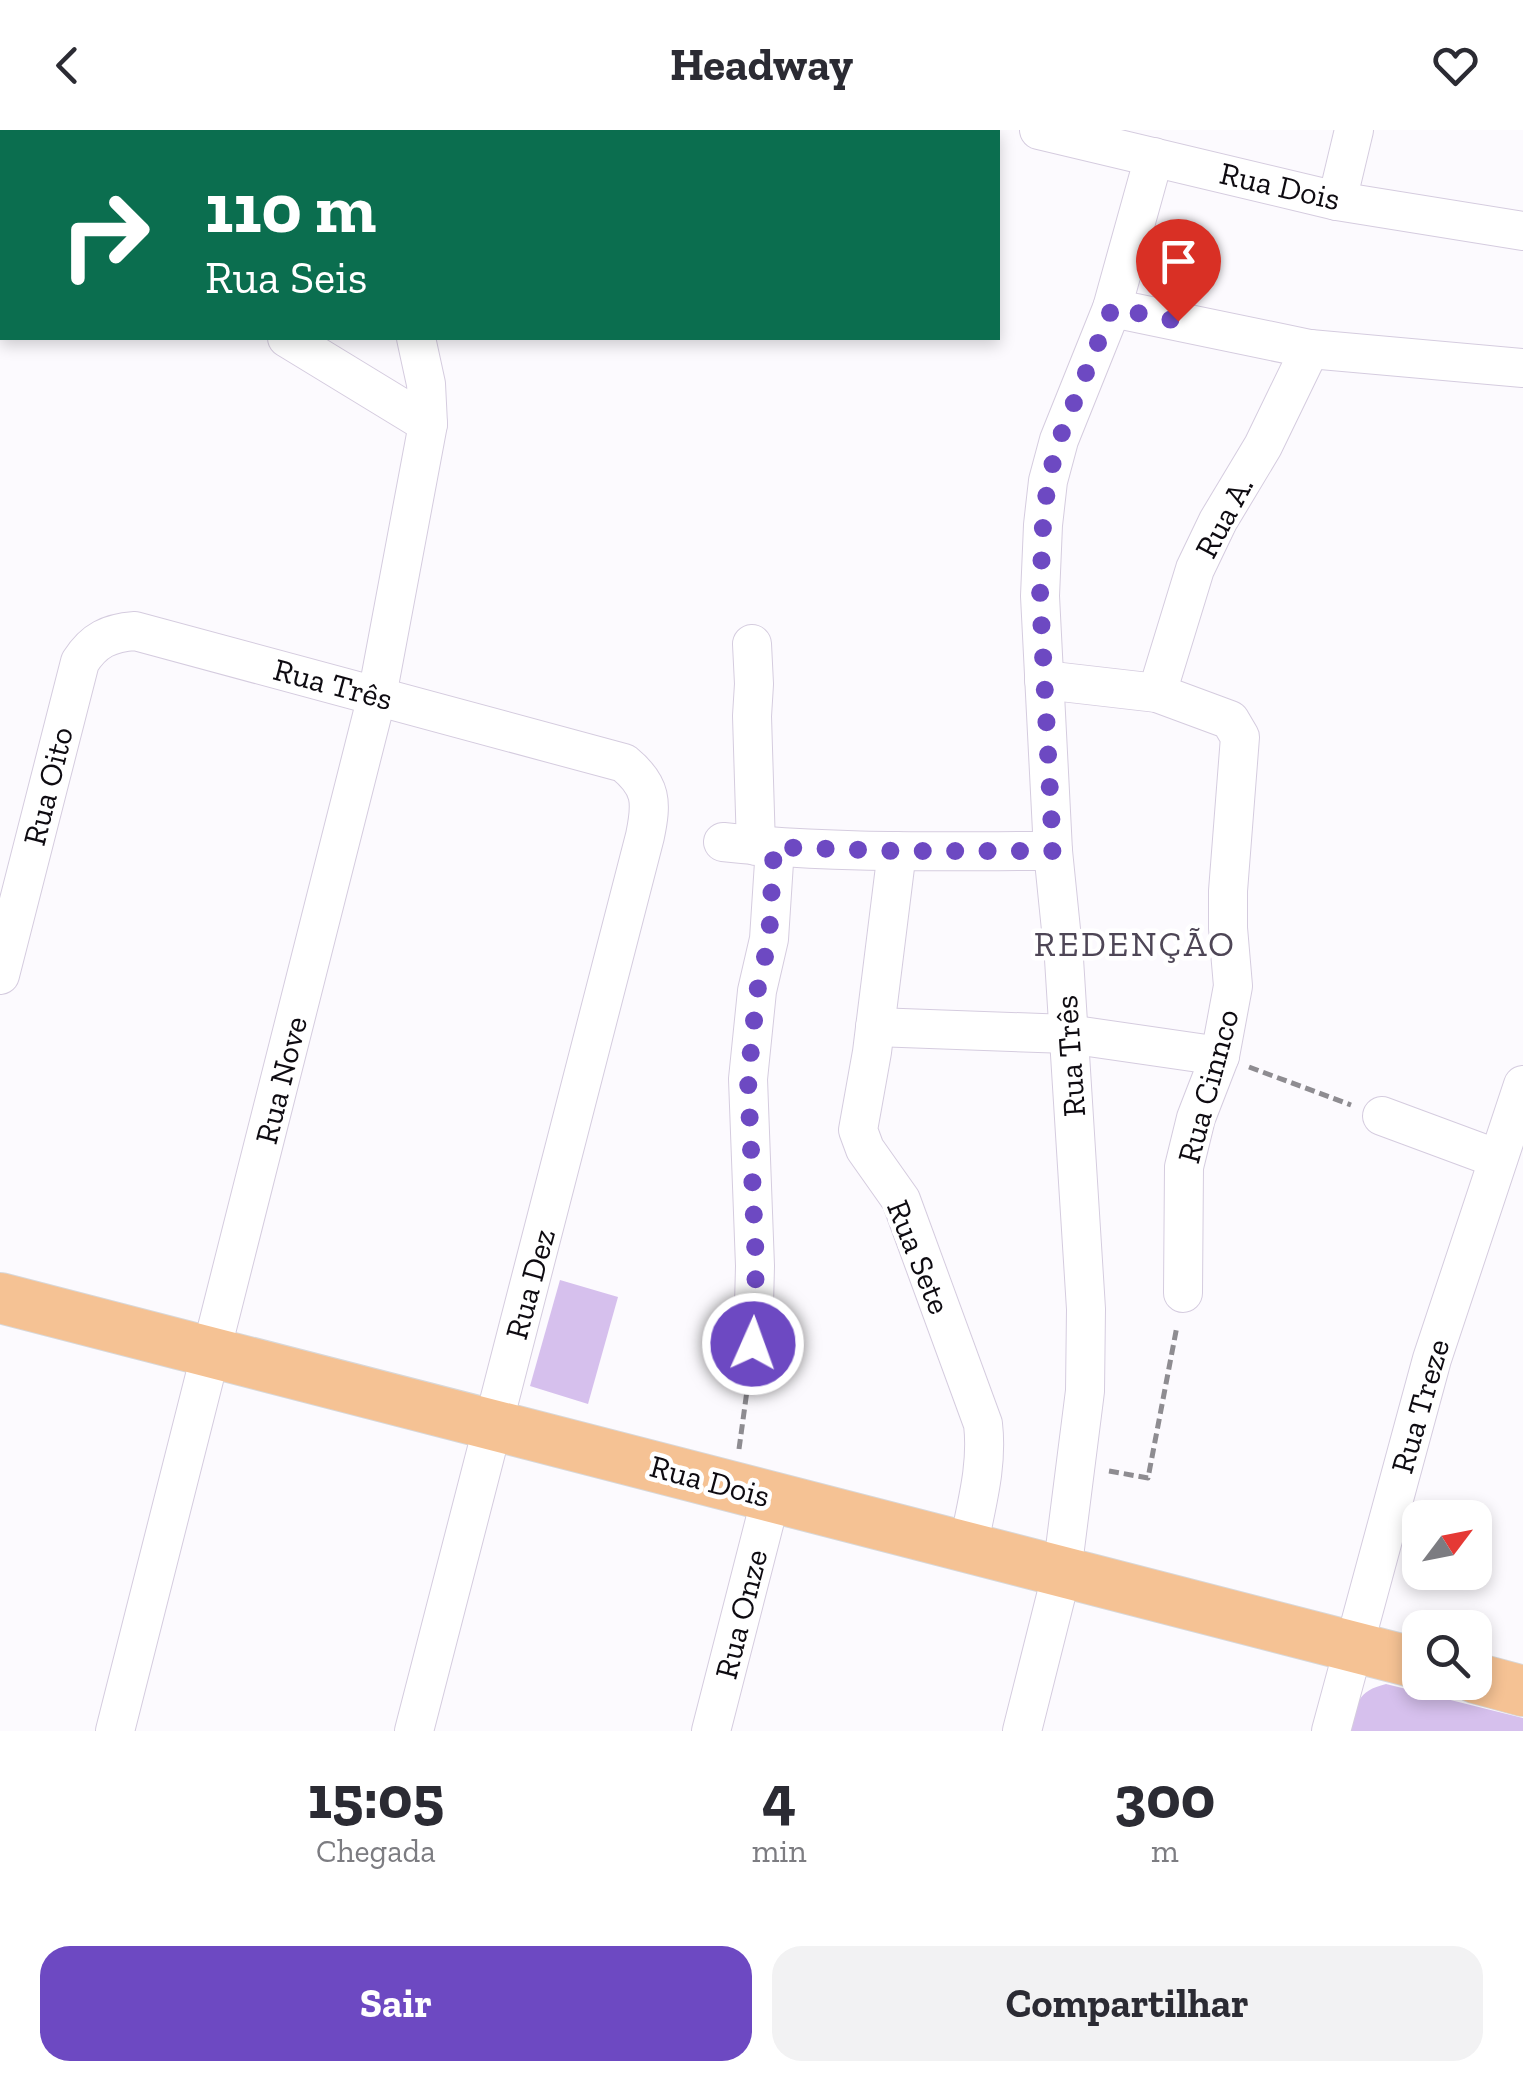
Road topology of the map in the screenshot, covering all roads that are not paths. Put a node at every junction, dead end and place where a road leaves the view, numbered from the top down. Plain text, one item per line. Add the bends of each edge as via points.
1 (1039, 130) edge
2 (1354, 130) edge
3 (1178, 151) edge
4 (1337, 201) junction
5 (1523, 231) edge
6 (1112, 308) junction
7 (290, 340) edge
8 (416, 340) edge
9 (1310, 349) junction
10 (1523, 368) edge
11 (428, 424) junction
12 (135, 631) joint
13 (752, 644) dead end
14 (1044, 680) junction
15 (1156, 693) junction
16 (378, 696) junction
17 (645, 836) joint
18 (751, 845) junction
19 (897, 851) junction
20 (1053, 851) junction
21 (0, 975) edge
22 (875, 1027) junction
23 (1068, 1034) junction
24 (1220, 1056) junction
25 (1523, 1085) edge
26 (1382, 1116) road end
27 (1498, 1159) junction
28 (1183, 1294) road end
29 (0, 1298) edge
30 (753, 1344) road end
31 (212, 1352) junction
32 (493, 1425) junction
33 (753, 1492) junction
34 (968, 1548) junction
35 (1062, 1572) junction
36 (1354, 1647) junction
37 (1402, 1659) edge
38 (1492, 1683) edge
39 (1523, 1691) edge
40 (116, 1731) edge
41 (414, 1731) edge
42 (711, 1731) edge
43 (1022, 1731) edge
44 (1331, 1731) edge

1 - 3 street, Rua Dois
2 - 4 street
3 - 4 street, Rua Dois
3 - 6 street, Rua Três
4 - 5 street, Rua Dois
6 - 9 street
6 - 14 street, Rua Três via 1048,481 1040,596
7 - 11 street
8 - 11 street, Rua Nove
9 - 10 street
9 - 15 street, Rua A. via 1195,568
11 - 16 street, Rua Nove
12 - 16 street, Rua Três
12 - 21 street, Rua Oito via 101,638 80,662
13 - 18 street
14 - 15 street, Rua Cinnco
14 - 20 street, Rua Três
15 - 24 street, Rua Cinnco via 1230,720 1240,737 1228,890 1233,986
16 - 17 street, Rua Três via 624,763 648,791
16 - 31 street, Rua Nove
17 - 32 street, Rua Dez
18 - 19 street
18 - 30 street via 769,939 748,1079
19 - 20 street
19 - 22 street, Rua Sete
20 - 23 street, Rua Três
22 - 23 street
22 - 34 street, Rua Sete via 858,1130 901,1200 983,1424 984,1469
23 - 24 street
23 - 35 street, Rua Três via 1086,1309 1084,1390
24 - 28 street, Rua Cinnco via 1184,1167
25 - 27 street, Rua Treze
26 - 27 street
27 - 36 street, Rua Treze via 1432,1358
29 - 31 main road, Rua Dois
31 - 32 main road, Rua Dois
31 - 40 street, Rua Nove
32 - 33 main road, Rua Dois
32 - 41 street, Rua Dez
33 - 34 main road, Rua Dois
33 - 42 street, Rua Onze
34 - 35 main road, Rua Dois
35 - 36 main road, Rua Dois
35 - 43 street, Rua Três
36 - 37 main road, Rua Dois
36 - 44 street, Rua Treze
38 - 39 main road

